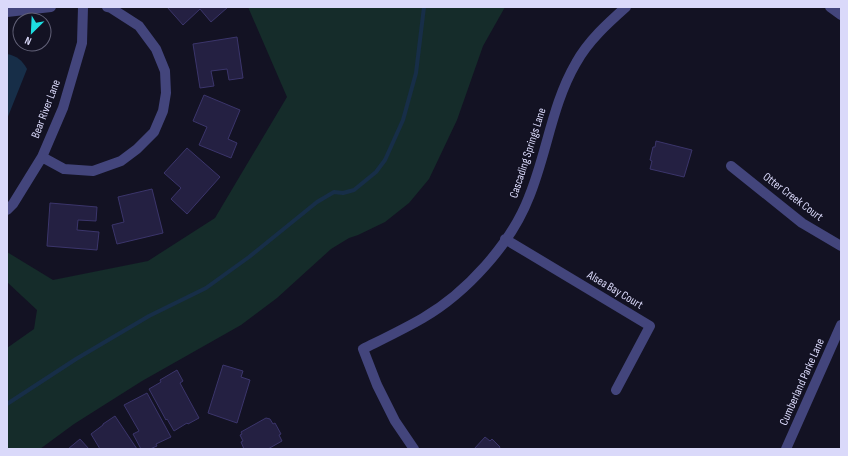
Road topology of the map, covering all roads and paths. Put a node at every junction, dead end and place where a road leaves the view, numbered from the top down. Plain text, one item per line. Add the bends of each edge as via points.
1 (51, 7) edge
2 (83, 7) edge
3 (107, 7) edge
4 (626, 7) edge
5 (830, 7) edge
6 (7, 12) edge
7 (841, 15) edge
8 (42, 157) junction
9 (731, 166) dead end
10 (7, 210) edge
11 (505, 239) junction
12 (841, 246) edge
13 (840, 329) edge
14 (616, 390) dead end
15 (414, 449) edge
16 (786, 449) edge

1 - 6 street
2 - 8 street, Bear River Lane via 82,43 63,108
3 - 8 street via 139,26 156,49 165,71 166,93 163,111 154,132 121,161 93,171 64,169
4 - 11 street, Cascading Springs Lane via 604,27 576,62 558,104 529,198
5 - 7 street
8 - 10 street, Bear River Lane
9 - 12 street, Otter Creek Court via 802,223
11 - 14 street, Alsea Bay Court via 650,326
11 - 15 street, Cascading Springs Lane via 472,280 447,301 424,318 364,348 395,422
13 - 16 street, Cumberland Parke Lane

